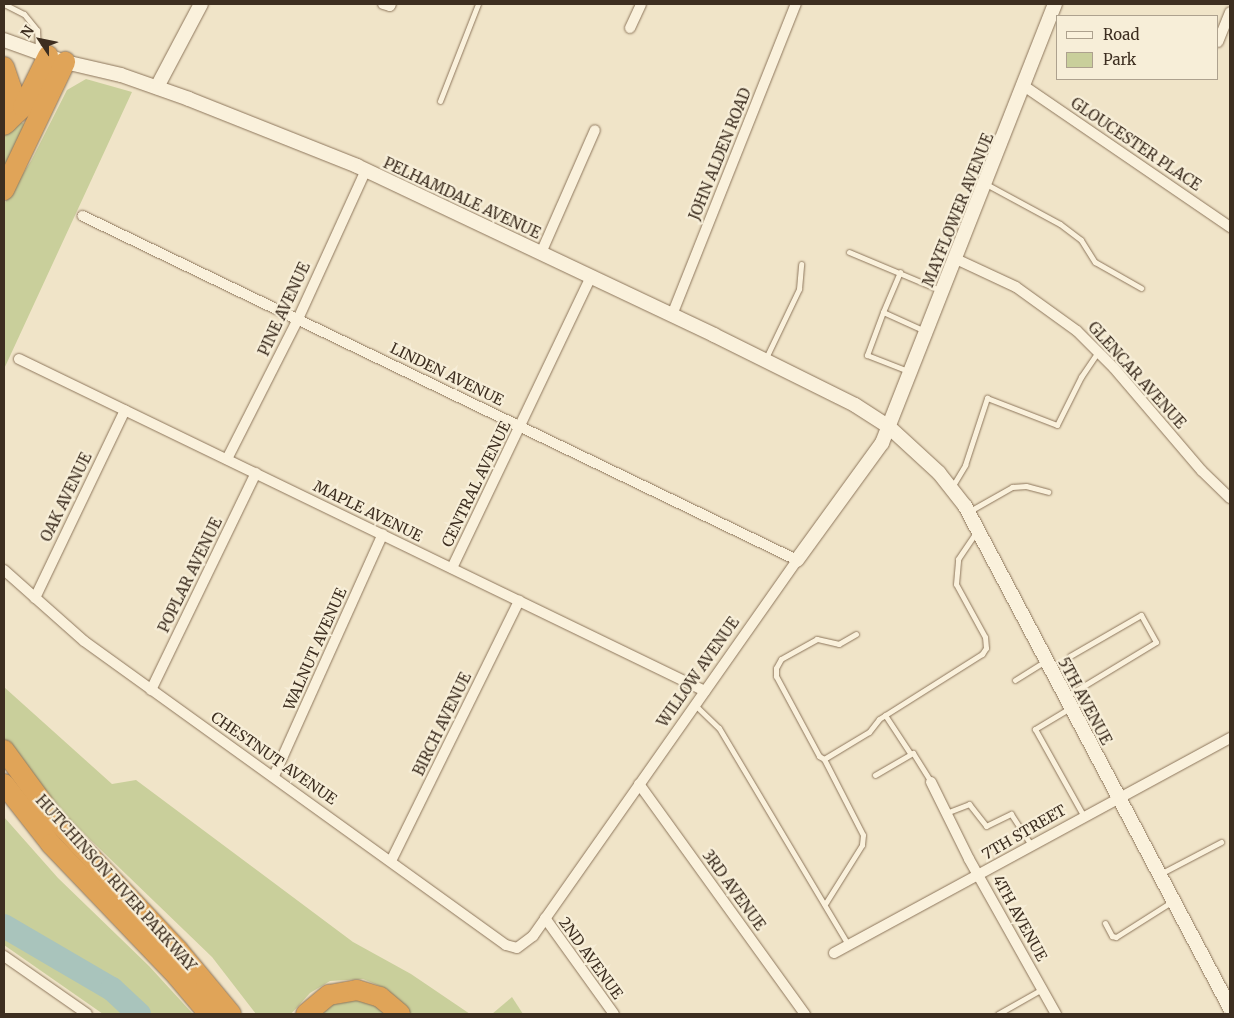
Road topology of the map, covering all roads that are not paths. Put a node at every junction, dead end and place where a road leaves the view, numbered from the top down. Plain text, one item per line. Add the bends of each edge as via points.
1 (4, 4) edge
2 (201, 4) edge
3 (383, 4) edge
4 (391, 4) edge
5 (478, 4) edge
6 (641, 4) edge
7 (796, 4) edge
8 (1055, 4) edge
9 (1230, 12) edge
10 (630, 28) dead end
11 (4, 40) edge
12 (1219, 40) edge
13 (50, 57) junction
14 (4, 67) edge
15 (1024, 86) junction
16 (157, 87) junction
17 (440, 101) dead end
18 (5, 124) edge
19 (595, 130) dead end
20 (366, 170) junction
21 (986, 184) junction
22 (4, 190) edge
23 (83, 216) dead end
24 (1230, 227) edge
25 (848, 252) dead end
26 (540, 253) junction
27 (956, 259) junction
28 (802, 264) dead end
29 (900, 272) junction
30 (591, 276) junction
31 (1141, 288) dead end
32 (943, 291) junction
33 (883, 312) junction
34 (672, 315) junction
35 (298, 319) junction
36 (927, 332) junction
37 (1098, 352) junction
38 (19, 359) dead end
39 (764, 360) junction
40 (910, 372) junction
41 (125, 410) junction
42 (521, 426) junction
43 (889, 427) junction
44 (227, 459) junction
45 (256, 474) junction
46 (952, 488) junction
47 (1048, 492) dead end
48 (1230, 498) edge
49 (968, 512) junction
50 (977, 531) junction
51 (383, 534) junction
52 (797, 560) junction
53 (452, 568) junction
54 (4, 570) edge
55 (35, 598) junction
56 (519, 601) junction
57 (856, 634) dead end
58 (1070, 656) dead end
59 (1045, 661) junction
60 (1016, 680) dead end
61 (151, 690) junction
62 (705, 691) junction
63 (1067, 703) junction
64 (695, 705) junction
65 (886, 715) junction
66 (1230, 738) edge
67 (4, 750) edge
68 (910, 753) junction
69 (824, 759) junction
70 (875, 775) dead end
71 (274, 776) junction
72 (931, 782) joint
73 (4, 784) edge
74 (639, 784) junction
75 (1118, 798) junction
76 (946, 813) junction
77 (1083, 815) junction
78 (1221, 842) dead end
79 (1031, 845) junction
80 (392, 859) junction
81 (978, 875) junction
82 (1160, 875) junction
83 (1174, 901) junction
84 (824, 904) junction
85 (545, 918) junction
86 (1105, 923) dead end
87 (533, 936) joint
88 (848, 944) junction
89 (834, 953) dead end
90 (4, 956) edge
91 (1042, 988) junction
92 (1230, 1008) edge
93 (88, 1014) edge
94 (209, 1014) edge
95 (231, 1014) edge
96 (306, 1014) edge
97 (400, 1014) edge
98 (614, 1014) edge
99 (805, 1014) edge
100 (998, 1014) edge
101 (1056, 1014) edge

1 - 13 lane via 24,14 37,30
2 - 16 street
3 - 4 street
5 - 17 lane
6 - 10 street
7 - 34 street, JOHN ALDEN ROAD
8 - 15 street, MAYFLOWER AVENUE
9 - 12 street
11 - 13 street, PELHAMDALE AVENUE
13 - 16 street, PELHAMDALE AVENUE
13 - 18 highway via 26,102
13 - 22 highway
14 - 18 highway via 12,90
15 - 21 street, MAYFLOWER AVENUE
15 - 24 street, GLOUCESTER PLACE
16 - 20 street, PELHAMDALE AVENUE
19 - 26 street
20 - 26 street, PELHAMDALE AVENUE
20 - 35 street, PINE AVENUE
21 - 27 street, MAYFLOWER AVENUE
21 - 31 lane via 1060,224 1082,240 1095,262
23 - 35 street, LINDEN AVENUE
25 - 29 lane
26 - 30 street, PELHAMDALE AVENUE
27 - 32 street, MAYFLOWER AVENUE
27 - 37 street, GLENCAR AVENUE via 1016,287 1051,309
28 - 39 lane via 799,289
29 - 32 lane
29 - 33 lane
30 - 34 street, PELHAMDALE AVENUE
30 - 42 street, CENTRAL AVENUE
32 - 36 street, MAYFLOWER AVENUE
33 - 36 lane
33 - 40 lane via 867,354
34 - 39 street, PELHAMDALE AVENUE
35 - 42 street, LINDEN AVENUE
35 - 44 street, PINE AVENUE
36 - 40 street, MAYFLOWER AVENUE
37 - 46 lane via 1081,377 1057,425 986,398 965,465
37 - 48 street, GLENCAR AVENUE via 1202,472
38 - 41 street, MAPLE AVENUE
39 - 43 street, PELHAMDALE AVENUE via 855,405
40 - 43 street, MAYFLOWER AVENUE
41 - 44 street, MAPLE AVENUE
41 - 55 street, OAK AVENUE
42 - 52 street, LINDEN AVENUE
42 - 53 street, CENTRAL AVENUE
43 - 46 street, 5TH AVENUE
43 - 52 street, WILLOW AVENUE via 882,443
44 - 45 street, MAPLE AVENUE
45 - 51 street, MAPLE AVENUE
45 - 61 street, POPLAR AVENUE
46 - 49 street, 5TH AVENUE
47 - 49 lane via 1026,486 1012,487
49 - 50 street, 5TH AVENUE
50 - 59 street, 5TH AVENUE
50 - 65 lane via 958,559 956,584 985,637 986,648 982,654
51 - 53 street, MAPLE AVENUE
51 - 71 street, WALNUT AVENUE
52 - 62 street, WILLOW AVENUE
53 - 56 street, MAPLE AVENUE
54 - 55 street, CHESTNUT AVENUE
55 - 61 street, CHESTNUT AVENUE via 84,641
56 - 62 street, MAPLE AVENUE
56 - 80 street, BIRCH AVENUE
57 - 69 lane via 838,644 817,639 781,659 776,668 776,676 819,756
58 - 63 lane via 1141,614 1156,642
59 - 60 lane
59 - 63 street, 5TH AVENUE
61 - 71 street, CHESTNUT AVENUE
62 - 64 street, WILLOW AVENUE
63 - 75 street, 5TH AVENUE
63 - 77 lane via 1036,729
64 - 74 street, WILLOW AVENUE
64 - 84 lane via 719,728
65 - 68 lane
65 - 69 lane via 869,732
66 - 75 street, 7TH STREET
67 - 95 highway, HUTCHINSON RIVER PARKWAY via 53,817 178,950
68 - 70 lane
68 - 72 lane
69 - 84 lane via 863,836 862,845
71 - 80 street, CHESTNUT AVENUE
72 - 76 street, 4TH AVENUE
73 - 94 highway, HUTCHINSON RIVER PARKWAY via 64,858
74 - 85 street, WILLOW AVENUE
74 - 99 street, 3RD AVENUE
75 - 77 street, 7TH STREET
75 - 82 street, 5TH AVENUE
76 - 79 lane via 969,804 986,826 1011,814
76 - 81 street, 4TH AVENUE
77 - 79 street, 7TH STREET
78 - 82 lane
79 - 81 street, 7TH STREET
80 - 87 street, CHESTNUT AVENUE via 506,945 517,948
81 - 88 street, 7TH STREET
81 - 91 street, 4TH AVENUE
82 - 83 street, 5TH AVENUE
83 - 86 lane via 1116,937 1112,936
83 - 92 street, 5TH AVENUE
84 - 88 lane
85 - 87 street, WILLOW AVENUE
85 - 98 street, 2ND AVENUE
88 - 89 street, 7TH STREET
90 - 93 street
91 - 100 lane
91 - 101 street, 4TH AVENUE
96 - 97 highway via 329,995 351,990 376,995

